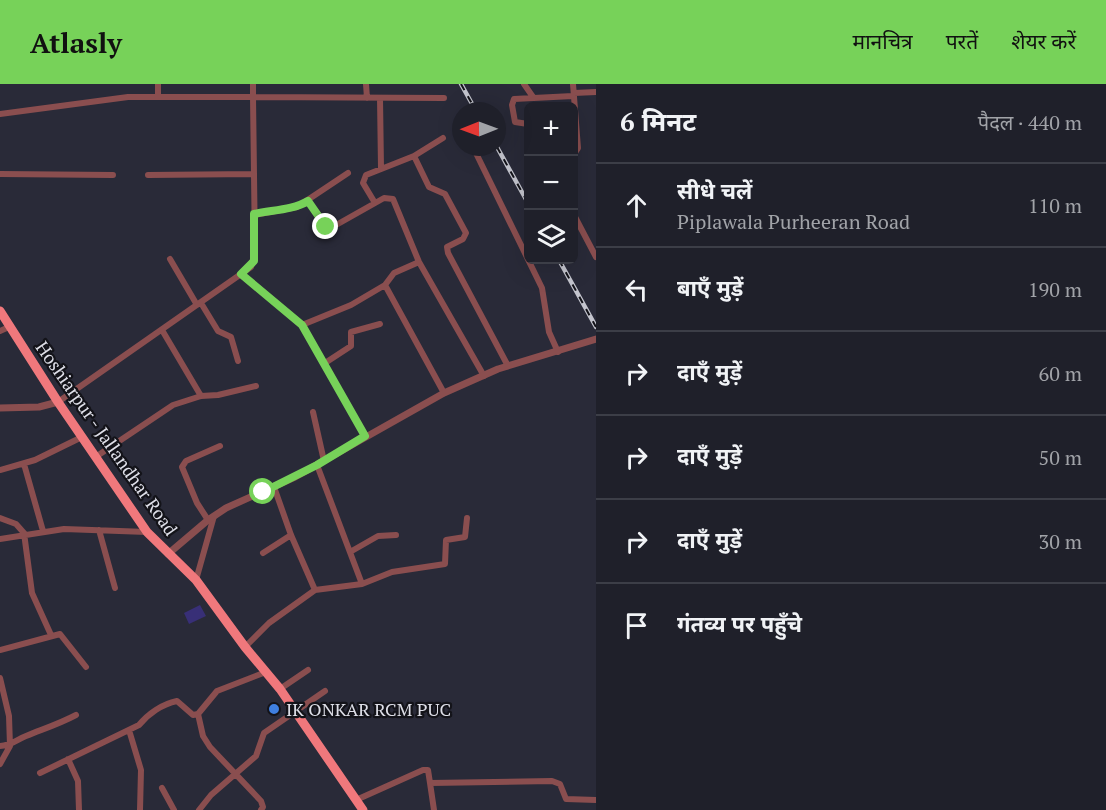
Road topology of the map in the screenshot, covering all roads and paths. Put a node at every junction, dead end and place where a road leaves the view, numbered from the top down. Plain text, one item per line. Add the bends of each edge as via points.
1 (158, 84) edge
2 (253, 84) edge
3 (366, 84) edge
4 (524, 84) edge
5 (573, 84) edge
6 (596, 92) edge
7 (573, 94) junction
8 (158, 95) junction
9 (253, 97) junction
10 (533, 97) junction
11 (367, 98) junction
12 (380, 98) junction
13 (444, 98) dead end
14 (574, 102) edge
15 (0, 114) edge
16 (524, 123) edge
17 (443, 138) dead end
18 (414, 156) junction
19 (477, 156) edge
20 (381, 168) junction
21 (348, 173) dead end
22 (0, 174) edge
23 (254, 174) junction
24 (113, 175) dead end
25 (148, 175) dead end
26 (308, 201) junction
27 (375, 203) junction
28 (254, 214) junction
29 (578, 224) edge
30 (596, 257) edge
31 (170, 259) dead end
32 (419, 262) junction
33 (241, 274) junction
34 (386, 285) junction
35 (199, 304) junction
36 (0, 310) edge
37 (380, 324) dead end
38 (302, 325) junction
39 (11, 326) junction
40 (162, 330) junction
41 (0, 331) edge
42 (596, 339) edge
43 (558, 351) junction
44 (238, 361) dead end
45 (325, 363) junction
46 (508, 366) junction
47 (484, 376) junction
48 (256, 386) dead end
49 (444, 393) junction
50 (201, 396) junction
51 (58, 402) junction
52 (0, 408) edge
53 (314, 412) dead end
54 (365, 436) junction
55 (82, 437) junction
56 (220, 446) dead end
57 (97, 456) junction
58 (321, 463) junction
59 (24, 464) junction
60 (0, 470) edge
61 (274, 487) junction
62 (0, 518) edge
63 (211, 518) junction
64 (467, 518) dead end
65 (99, 530) junction
66 (43, 531) junction
67 (147, 532) junction
68 (24, 533) junction
69 (291, 536) junction
70 (396, 536) dead end
71 (0, 539) edge
72 (350, 552) junction
73 (263, 553) dead end
74 (168, 554) junction
75 (195, 580) junction
76 (362, 584) junction
77 (115, 588) dead end
78 (315, 590) junction
79 (51, 635) junction
80 (245, 647) junction
81 (0, 650) edge
82 (86, 667) dead end
83 (308, 670) dead end
84 (266, 672) junction
85 (0, 678) edge
86 (280, 689) junction
87 (325, 691) dead end
88 (295, 711) junction
89 (198, 714) junction
90 (76, 715) dead end
91 (129, 730) junction
92 (0, 746) edge
93 (10, 746) junction
94 (69, 759) junction
95 (0, 764) edge
96 (40, 773) dead end
97 (238, 773) junction
98 (430, 783) junction
99 (162, 788) dead end
100 (356, 800) junction
101 (596, 800) edge
102 (79, 810) edge
103 (140, 810) edge
104 (174, 810) edge
105 (200, 810) edge
106 (261, 810) edge
107 (363, 810) edge
108 (434, 810) edge

1 - 8 street
2 - 9 street
3 - 11 street
4 - 10 street
5 - 7 street
6 - 7 street
7 - 10 street
7 - 14 street
8 - 9 street
8 - 15 street
9 - 11 street
9 - 23 street
10 - 16 street via 513,102 515,122
11 - 12 street
12 - 13 street
12 - 20 street
17 - 18 street
18 - 20 street
18 - 46 street via 429,187 445,194 466,233 463,239 447,247 448,253
19 - 43 street via 542,288 549,332
20 - 27 street via 363,178 364,188
21 - 26 street
22 - 24 street
23 - 25 street
23 - 28 street
26 - 27 street via 329,229
26 - 28 street via 294,208
27 - 32 street via 388,197 393,199
28 - 33 street via 254,261
29 - 30 street
31 - 35 street
32 - 34 street via 394,273
32 - 47 street
33 - 35 street
33 - 38 street
34 - 38 street via 351,305
34 - 49 street
35 - 40 street
35 - 44 street via 218,330 231,337
36 - 39 highway, Hoshiarpur - Jallandhar Road
37 - 45 street via 351,332 351,346
38 - 45 street
39 - 41 street
39 - 51 highway, Hoshiarpur - Jallandhar Road
40 - 50 street
40 - 51 street
42 - 43 street
43 - 46 street
45 - 54 street
46 - 47 street
47 - 49 street
48 - 50 street
49 - 54 street
50 - 57 street via 173,405
51 - 52 street via 39,407
51 - 55 highway, Hoshiarpur - Jallandhar Road
53 - 58 street
54 - 58 street
55 - 57 highway, Hoshiarpur - Jallandhar Road
55 - 59 street
56 - 63 street via 186,461 182,467 197,504
57 - 67 highway, Hoshiarpur - Jallandhar Road
58 - 61 street
58 - 72 street
59 - 60 street
59 - 66 street
61 - 63 street
61 - 69 street
62 - 68 street via 16,524
63 - 74 street
63 - 75 street
64 - 76 street via 465,537 446,540 445,564 392,572
65 - 66 street
65 - 67 street
65 - 77 street
66 - 68 street
67 - 74 highway, Hoshiarpur - Jallandhar Road
68 - 71 street
68 - 79 street via 32,593
69 - 73 street
69 - 78 street
70 - 72 street via 378,536
72 - 76 street
74 - 75 highway, Hoshiarpur - Jallandhar Road
75 - 80 highway, Hoshiarpur - Jallandhar Road
76 - 78 street
78 - 80 street via 268,623
79 - 81 street
79 - 82 street via 63,636
80 - 84 highway, Hoshiarpur - Jallandhar Road
83 - 86 street
84 - 86 highway, Hoshiarpur - Jallandhar Road
84 - 89 street via 217,691
85 - 93 street via 9,716
86 - 88 highway, Hoshiarpur - Jallandhar Road
87 - 88 street
88 - 97 street via 264,734 256,756
88 - 100 highway, Hoshiarpur - Jallandhar Road
89 - 91 street via 187,711 177,701 172,702 145,716
89 - 97 street via 210,747
90 - 93 street
91 - 94 street
91 - 103 street via 141,770
92 - 93 street
93 - 95 street
94 - 96 street
94 - 102 street via 78,780
97 - 105 street via 211,795
97 - 106 street via 261,801
98 - 100 street via 428,770 423,770
98 - 101 street via 552,781 560,784 566,800
98 - 108 street
99 - 104 street
100 - 107 highway, Hoshiarpur - Jallandhar Road

